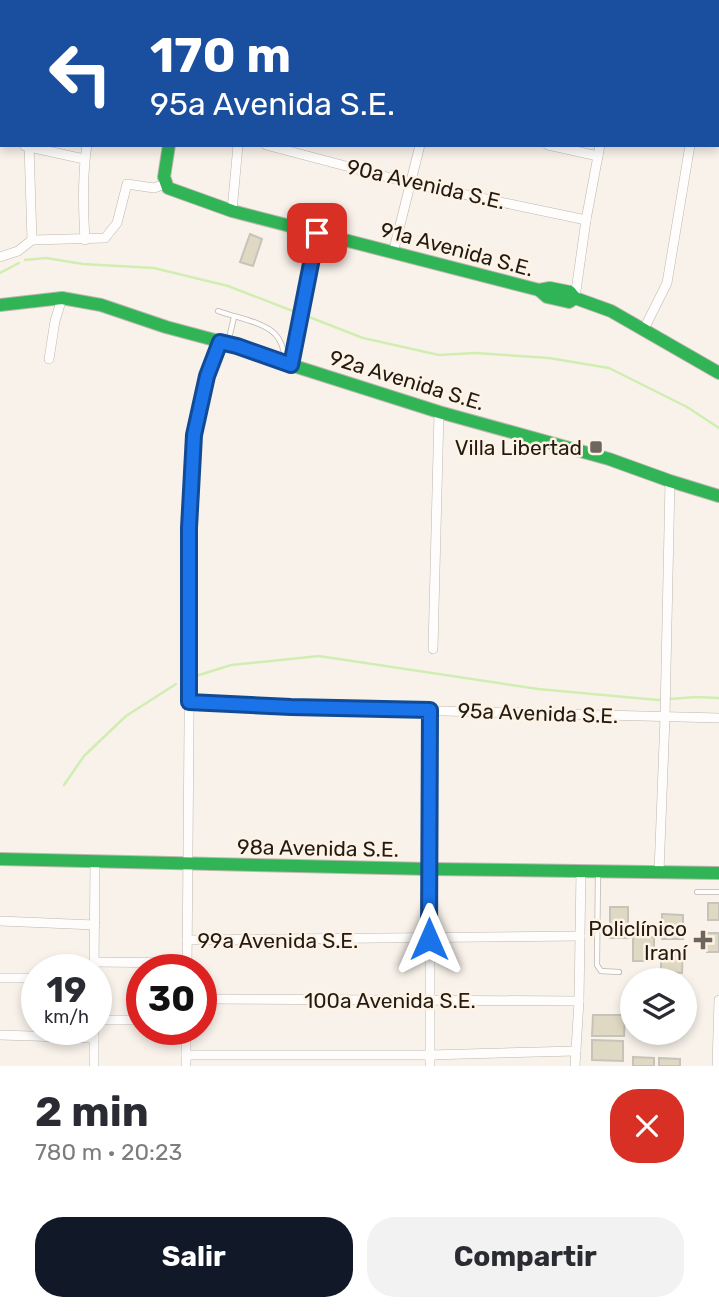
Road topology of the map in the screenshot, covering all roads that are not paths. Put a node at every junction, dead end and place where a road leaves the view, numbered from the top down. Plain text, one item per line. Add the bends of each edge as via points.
1 (27, 147) edge
2 (31, 147) edge
3 (86, 147) edge
4 (169, 147) edge
5 (238, 147) edge
6 (274, 147) edge
7 (419, 147) edge
8 (557, 147) edge
9 (600, 147) edge
10 (690, 147) edge
11 (598, 156) junction
12 (84, 159) junction
13 (410, 183) junction
14 (166, 184) junction
15 (232, 211) junction
16 (586, 220) junction
17 (317, 233) junction
18 (32, 240) junction
19 (85, 240) junction
20 (393, 253) junction
21 (0, 257) edge
22 (62, 298) junction
23 (575, 298) junction
24 (0, 305) edge
25 (218, 312) dead end
26 (234, 317) junction
27 (644, 329) junction
28 (224, 343) junction
29 (49, 359) dead end
30 (288, 364) junction
31 (719, 373) edge
32 (439, 412) junction
33 (670, 481) junction
34 (719, 496) edge
35 (433, 649) dead end
36 (189, 702) junction
37 (430, 710) junction
38 (665, 717) junction
39 (719, 718) edge
40 (0, 859) edge
41 (95, 862) junction
42 (188, 865) junction
43 (429, 870) junction
44 (580, 870) junction
45 (598, 870) junction
46 (659, 872) junction
47 (719, 873) edge
48 (698, 892) dead end
49 (719, 892) edge
50 (0, 921) edge
51 (95, 925) junction
52 (580, 936) junction
53 (429, 939) junction
54 (187, 940) junction
55 (94, 954) edge
56 (187, 954) edge
57 (619, 972) dead end
58 (0, 978) edge
59 (21, 978) edge
60 (217, 999) edge
61 (429, 1000) junction
62 (719, 1000) edge
63 (579, 1001) junction
64 (0, 1035) edge
65 (21, 1035) edge
66 (94, 1045) edge
67 (186, 1045) edge
68 (718, 1050) edge
69 (576, 1051) junction
70 (186, 1055) junction
71 (430, 1055) junction
72 (94, 1066) edge
73 (186, 1066) edge
74 (430, 1066) edge
75 (575, 1066) edge
76 (717, 1066) edge

1 - 18 street
2 - 12 street
3 - 12 street
4 - 14 street
5 - 15 street
6 - 13 street, 90a Avenida S.E.
7 - 13 street
8 - 11 street
9 - 11 street
10 - 27 street via 667,283
11 - 16 street
12 - 19 street
13 - 16 street, 90a Avenida S.E.
13 - 20 street
14 - 15 street, 91a Avenida S.E.
14 - 19 street via 154,188 127,184 117,223 105,239
15 - 17 street, 91a Avenida S.E.
16 - 23 street
17 - 20 street, 91a Avenida S.E.
17 - 30 street
18 - 19 street
18 - 21 street
20 - 23 street, 91a Avenida S.E. via 540,290 570,292
22 - 24 street, 92a Avenida S.E.
22 - 28 street, 92a Avenida S.E. via 101,305
22 - 29 street
23 - 27 street, 91a Avenida S.E.
25 - 26 lane
26 - 28 lane
26 - 30 lane via 276,334
27 - 31 street, 91a Avenida S.E.
28 - 30 street, 92a Avenida S.E.
28 - 36 street via 207,376 194,435
30 - 32 street, 92a Avenida S.E.
32 - 33 street, 92a Avenida S.E. via 609,459
32 - 35 street
33 - 34 street, 92a Avenida S.E.
33 - 38 street
36 - 37 street, 95a Avenida S.E.
36 - 42 street
37 - 38 street, 95a Avenida S.E.
37 - 43 street
38 - 39 street, 95a Avenida S.E.
38 - 46 street
40 - 41 street, 98a Avenida S.E.
41 - 42 street, 98a Avenida S.E.
41 - 51 street
42 - 43 street, 98a Avenida S.E.
42 - 54 street
43 - 44 street, 98a Avenida S.E.
43 - 53 street
44 - 45 street, 98a Avenida S.E.
44 - 52 street
45 - 46 street, 98a Avenida S.E.
45 - 57 lane via 597,965 601,971
46 - 47 street, 98a Avenida S.E.
48 - 49 lane
50 - 51 street
51 - 55 street
52 - 53 street, 99a Avenida S.E.
52 - 63 street
53 - 54 street, 99a Avenida S.E.
53 - 61 street
54 - 56 street
58 - 59 street
60 - 61 street, 100a Avenida S.E.
61 - 63 street, 100a Avenida S.E.
61 - 71 street
62 - 68 street
63 - 69 street
64 - 65 street
66 - 72 street
67 - 70 street
68 - 76 street
69 - 71 street
69 - 75 street
70 - 71 street
70 - 73 street
71 - 74 street

